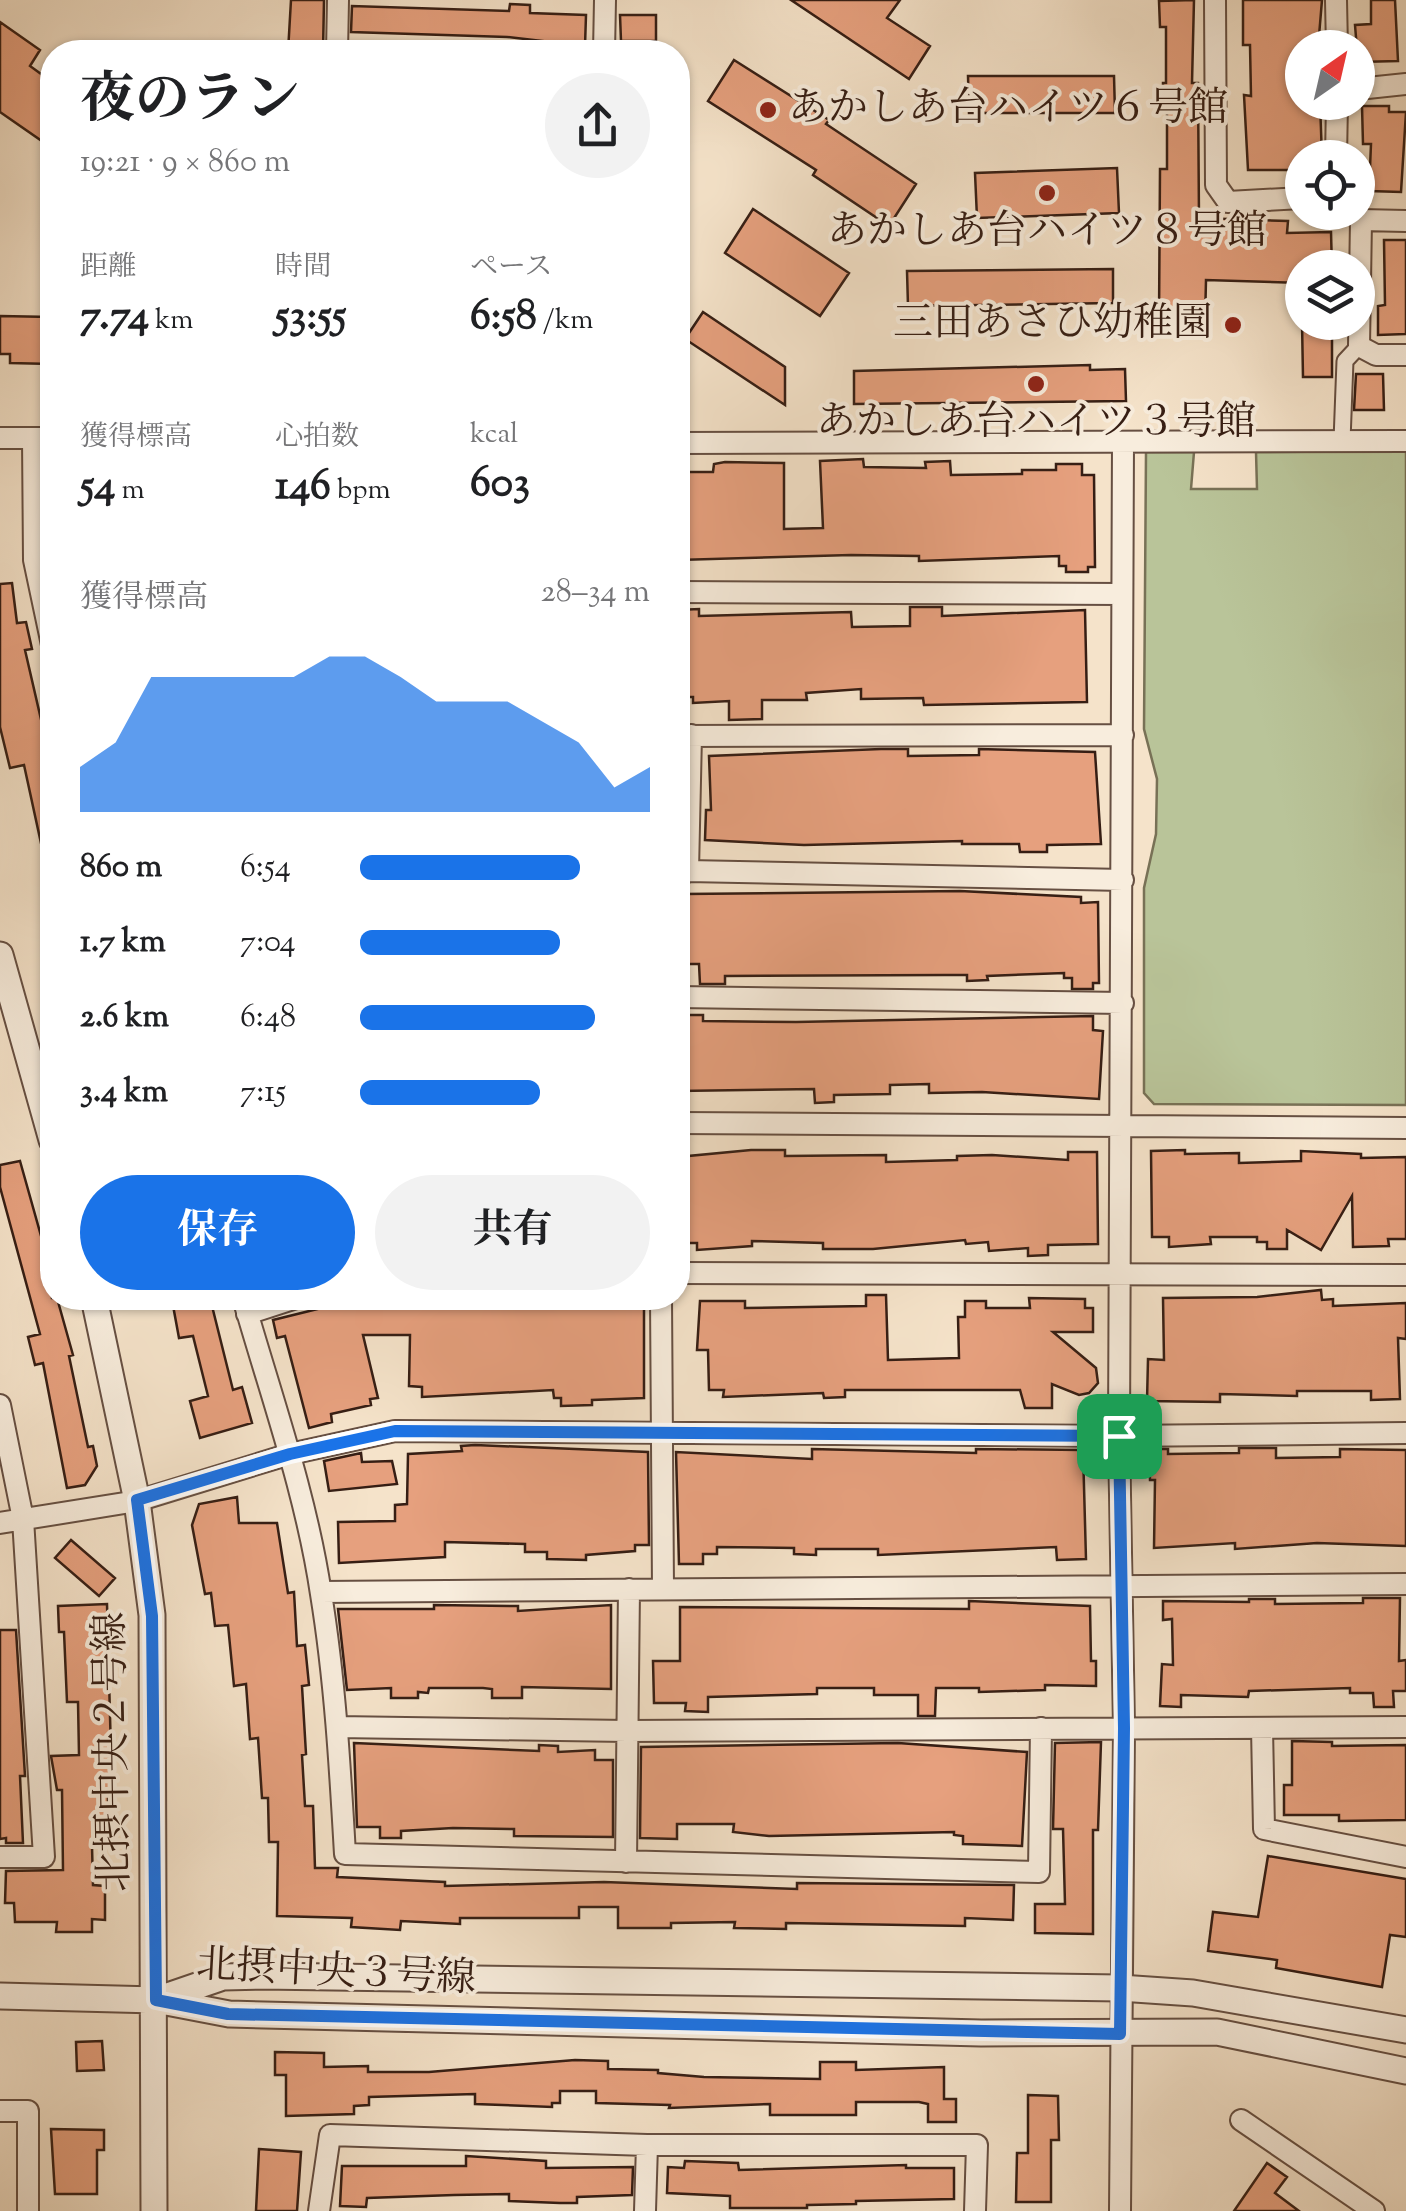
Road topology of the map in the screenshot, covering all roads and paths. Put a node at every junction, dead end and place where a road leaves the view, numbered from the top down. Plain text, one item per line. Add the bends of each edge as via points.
1 (338, 0) edge
2 (605, 0) edge
3 (1215, 0) edge
4 (1336, 0) edge
5 (1337, 30) edge
6 (337, 40) edge
7 (604, 40) edge
8 (1406, 84) edge
9 (1375, 87) edge
10 (1285, 199) edge
11 (1375, 218) edge
12 (1406, 221) edge
13 (1357, 230) edge
14 (1359, 346) junction
15 (1406, 355) edge
16 (0, 438) edge
17 (40, 438) edge
18 (1406, 440) edge
19 (1342, 441) junction
20 (1123, 442) junction
21 (690, 443) edge
22 (40, 479) edge
23 (40, 578) edge
24 (690, 592) edge
25 (1122, 594) junction
26 (690, 736) edge
27 (1122, 736) junction
28 (690, 874) edge
29 (1123, 880) junction
30 (0, 955) edge
31 (690, 997) edge
32 (1123, 1002) junction
33 (40, 1097) edge
34 (690, 1123) edge
35 (1123, 1127) junction
36 (1406, 1128) edge
37 (690, 1272) edge
38 (1122, 1273) junction
39 (1406, 1275) edge
40 (97, 1310) edge
41 (246, 1310) edge
42 (660, 1310) edge
43 (0, 1406) edge
44 (661, 1432) junction
45 (1406, 1433) edge
46 (1119, 1436) junction
47 (290, 1454) junction
48 (137, 1500) junction
49 (24, 1519) junction
50 (0, 1523) edge
51 (1406, 1584) edge
52 (1122, 1585) junction
53 (630, 1589) junction
54 (663, 1589) junction
55 (321, 1592) junction
56 (1406, 1726) edge
57 (337, 1727) junction
58 (1041, 1728) junction
59 (1124, 1728) junction
60 (1262, 1728) junction
61 (627, 1731) junction
62 (0, 1857) edge
63 (1406, 1858) edge
64 (626, 1862) junction
65 (1120, 1988) junction
66 (0, 1996) edge
67 (156, 2000) junction
68 (1406, 2030) edge
69 (1120, 2034) junction
70 (1406, 2070) edge
71 (0, 2111) edge
72 (1242, 2120) dead end
73 (647, 2146) junction
74 (28, 2211) edge
75 (154, 2211) edge
76 (319, 2211) edge
77 (645, 2211) edge
78 (975, 2211) edge
79 (1120, 2211) edge
80 (1374, 2211) edge

1 - 6 street
2 - 7 street
3 - 10 street via 1216,185 1228,202
4 - 5 street
8 - 9 street
11 - 12 street
13 - 14 street
14 - 15 street via 1376,355
14 - 19 street via 1345,361
16 - 17 street
18 - 19 street
19 - 20 street
20 - 21 street
20 - 25 street
22 - 23 street via 34,560
24 - 25 street
25 - 27 street
26 - 27 street
27 - 29 street
28 - 29 street
29 - 32 street
30 - 33 street
31 - 32 street
32 - 35 street
34 - 35 street
35 - 36 street
35 - 38 street
37 - 38 street
38 - 39 street
38 - 46 street
40 - 48 street, 北摂中央２号線
41 - 47 street
42 - 44 street
43 - 49 street
44 - 46 street
44 - 47 street via 395,1431
44 - 54 street
45 - 46 street
46 - 52 street
47 - 48 street
47 - 55 street
48 - 49 street
48 - 67 street, 北摂中央２号線 via 152,1616
49 - 50 street
49 - 62 street via 44,1857
51 - 52 street
52 - 54 street
52 - 59 street
53 - 54 street
53 - 55 street
53 - 61 street
55 - 57 street
56 - 60 street
57 - 61 street
57 - 64 street via 344,1854
58 - 59 street
58 - 61 street
58 - 64 street via 1039,1872
59 - 60 street
59 - 65 street
60 - 63 street via 1264,1830
61 - 64 street
65 - 67 street, 北摂中央３号線 via 261,1976 224,1977
65 - 68 street, 北摂中央３号線 via 1193,1993
65 - 69 street
66 - 67 street
67 - 69 street, 北摂中央３号線 via 228,2014
67 - 75 street, 北摂中央２号線
69 - 70 street, 北摂中央３号線 via 1217,2032
69 - 79 street
71 - 74 street via 28,2112
72 - 80 street
73 - 76 street via 330,2135
73 - 77 street
73 - 78 street via 977,2145

